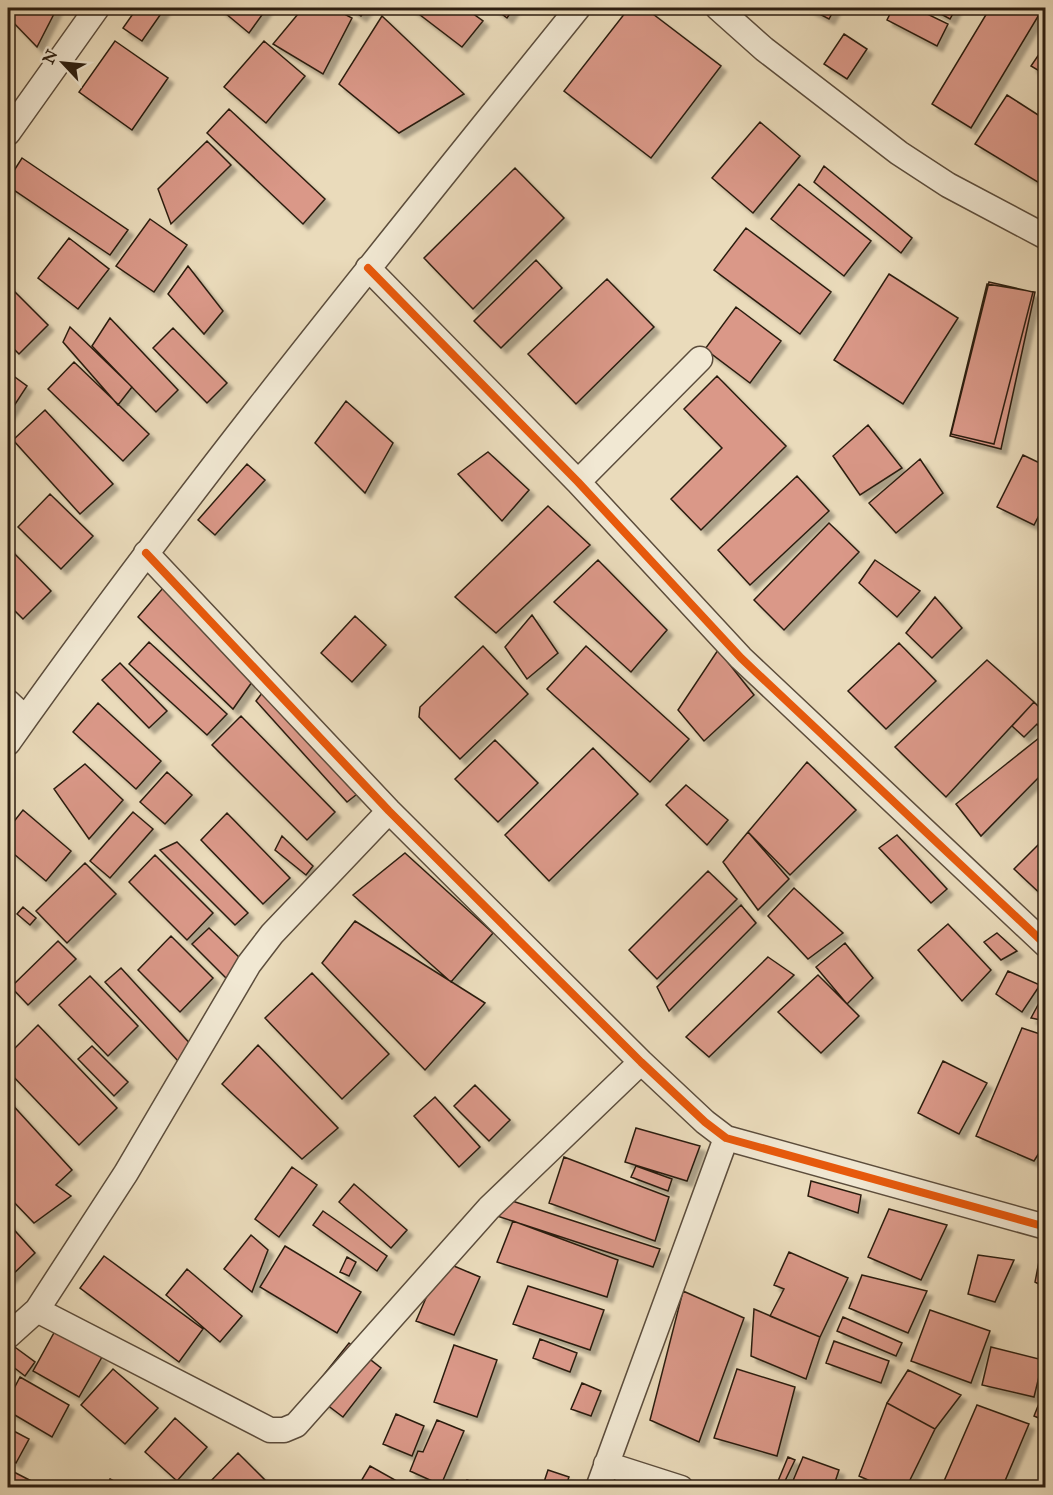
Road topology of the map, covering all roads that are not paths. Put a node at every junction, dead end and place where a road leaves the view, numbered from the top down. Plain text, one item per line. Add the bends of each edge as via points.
1 (96, 8) edge
2 (578, 8) edge
3 (718, 8) edge
4 (8, 134) edge
5 (1046, 237) edge
6 (368, 268) junction
7 (700, 359) dead end
8 (578, 482) junction
9 (146, 553) junction
10 (8, 702) edge
11 (25, 718) junction
12 (8, 742) edge
13 (389, 811) junction
14 (1046, 945) edge
15 (641, 1062) junction
16 (726, 1138) junction
17 (1046, 1227) edge
18 (37, 1310) junction
19 (8, 1336) edge
20 (606, 1464) junction
21 (598, 1488) edge
22 (681, 1488) edge

1 - 4 street
2 - 6 street
3 - 5 street via 764,49 899,153 948,185
6 - 8 street
6 - 9 street
7 - 8 street
8 - 14 street via 741,658
9 - 11 street
9 - 13 street
10 - 11 street
11 - 12 street
13 - 15 street
13 - 18 street via 272,934 249,964 126,1173
15 - 16 street
15 - 18 street via 489,1208 296,1425 284,1430 270,1430
16 - 17 street
16 - 20 street
18 - 19 street
20 - 21 street
20 - 22 street

